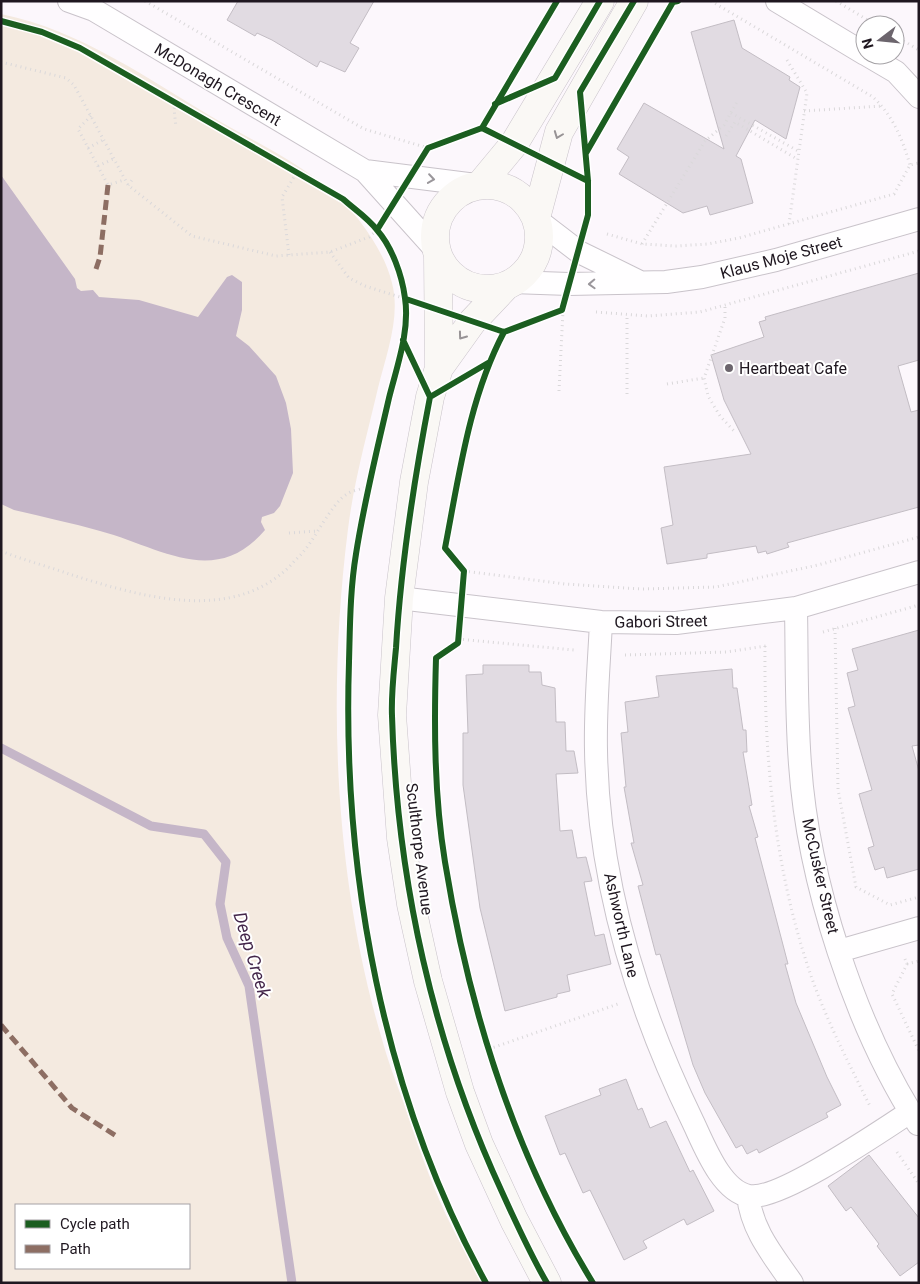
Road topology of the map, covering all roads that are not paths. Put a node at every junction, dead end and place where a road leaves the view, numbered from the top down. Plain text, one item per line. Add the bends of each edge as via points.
1 (70, 1) edge
2 (600, 1) edge
3 (634, 1) edge
4 (777, 1) edge
5 (855, 47) edge
6 (884, 65) edge
7 (919, 97) edge
8 (365, 171) junction
9 (478, 185) junction
10 (536, 218) junction
11 (919, 219) edge
12 (437, 253) junction
13 (641, 282) junction
14 (509, 284) junction
15 (439, 368) junction
16 (919, 572) edge
17 (399, 598) junction
18 (796, 608) junction
19 (601, 622) junction
20 (919, 928) edge
21 (839, 951) junction
22 (915, 1119) edge
23 (748, 1196) junction
24 (547, 1283) edge
25 (792, 1283) edge

1 - 8 street, McDonagh Crescent via 94,10
2 - 9 street via 514,144
3 -> 10 street via 559,132
4 - 5 street
6 - 7 street via 896,72
8 -> 9 street, McDonagh Crescent
8 - 12 street, McDonagh Crescent
9 - 10 street via 494,184 519,195
9 - 12 street via 460,191 438,216 435,233
10 - 13 street, Klaus Moje Street via 579,252
10 - 14 street via 538,248 533,262 524,274
11 - 13 street, Klaus Moje Street via 741,269 666,282
12 - 14 street via 444,268 466,284 479,289
12 - 15 street, Sculthorpe Avenue
13 -> 14 street, Klaus Moje Street
14 -> 15 street, Sculthorpe Avenue via 472,322
15 - 17 street, Sculthorpe Avenue via 430,397 414,482
16 - 18 street, Gabori Street
17 - 19 street, Gabori Street
17 - 24 street, Sculthorpe Avenue via 392,715 401,838 411,904 428,981 460,1092 479,1144
18 - 19 street, Gabori Street via 676,624
18 - 21 street, McCusker Street via 800,764 805,806 811,847
19 - 23 street, Ashworth Lane via 596,751 599,797 615,898 639,996 677,1090 705,1148 720,1175 734,1189
20 - 21 street
21 - 22 street, McCusker Street via 871,1035
22 - 23 street via 788,1187 763,1196
23 - 25 street via 750,1214 757,1231

